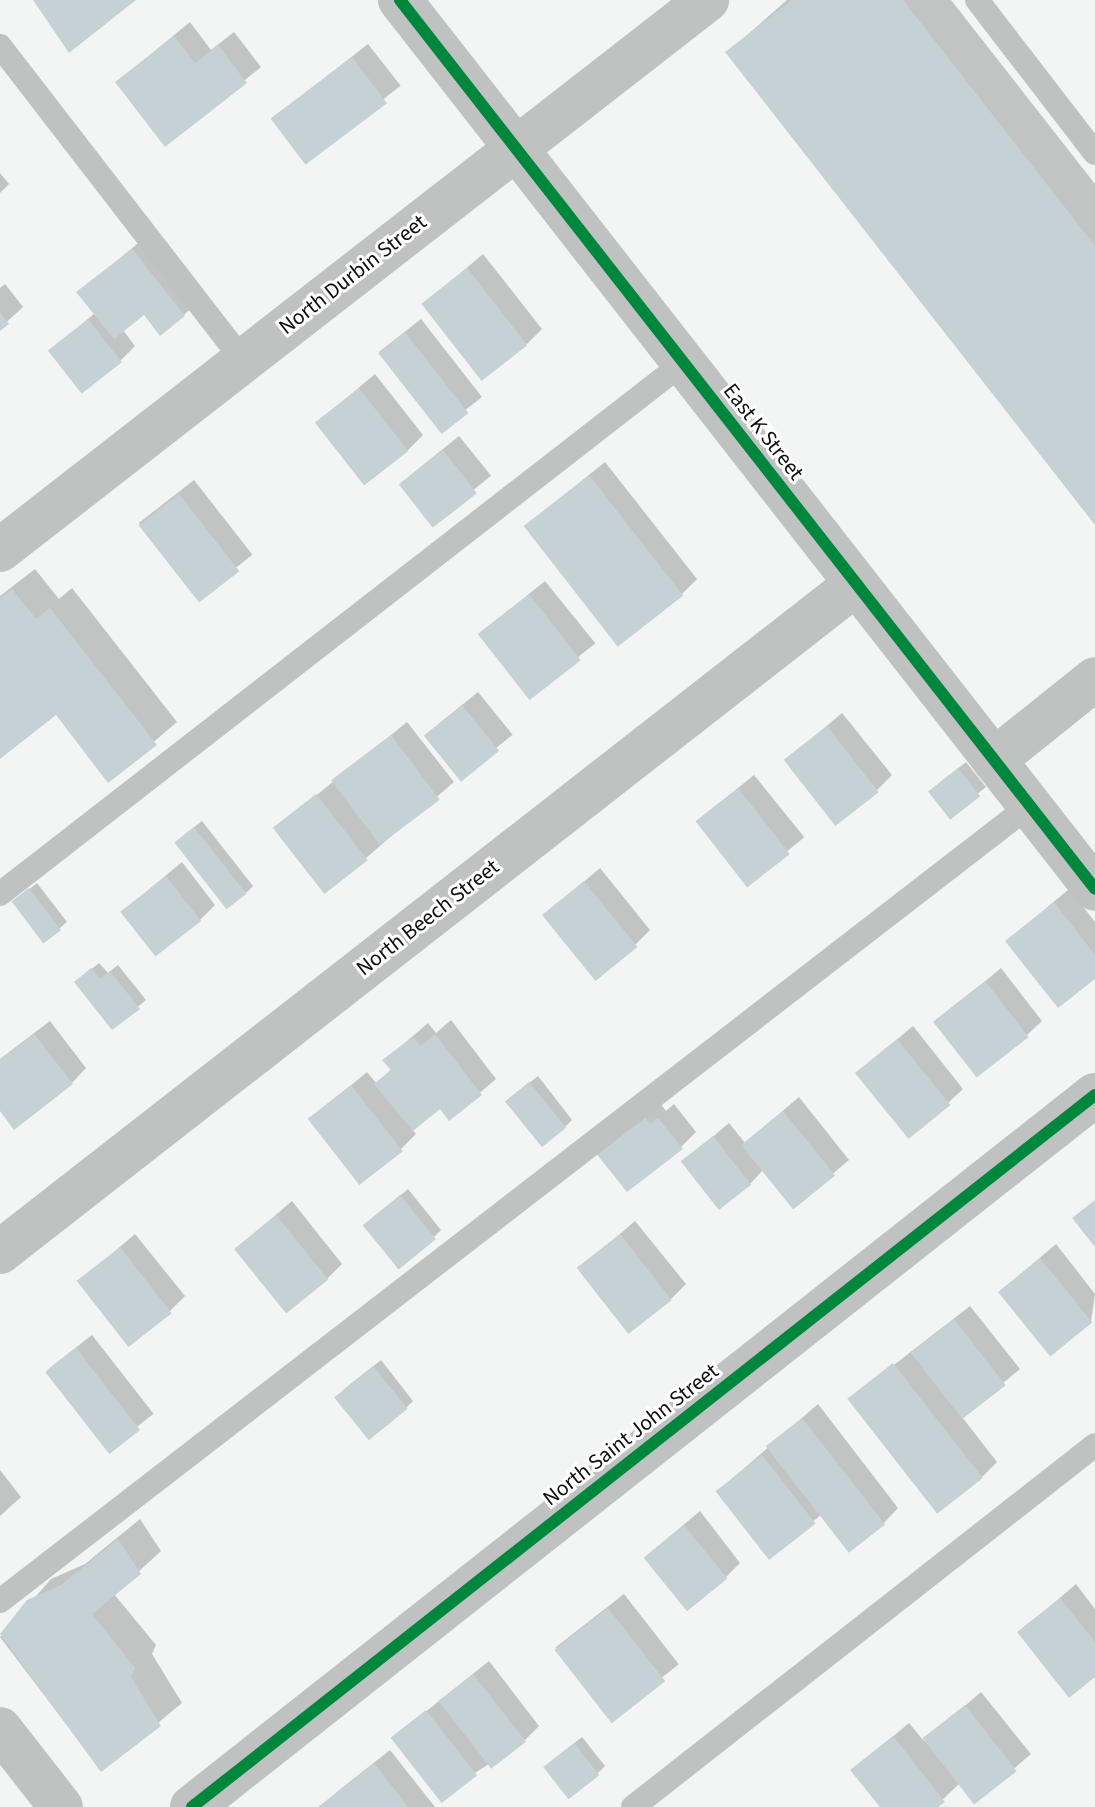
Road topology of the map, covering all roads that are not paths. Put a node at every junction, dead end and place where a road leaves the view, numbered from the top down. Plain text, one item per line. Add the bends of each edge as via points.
1 (400, 0) edge
2 (707, 0) edge
3 (977, 0) edge
4 (0, 46) edge
5 (516, 148) junction
6 (1095, 153) edge
7 (243, 360) junction
8 (683, 363) junction
9 (0, 550) edge
10 (856, 584) junction
11 (1095, 679) edge
12 (994, 760) junction
13 (1029, 806) junction
14 (1095, 889) edge
15 (0, 894) edge
16 (1095, 1095) edge
17 (0, 1252) edge
18 (1095, 1445) edge
19 (0, 1601) edge
20 (0, 1729) edge
21 (61, 1807) edge
22 (192, 1807) edge
23 (633, 1807) edge

1 - 5 street, East K Street
2 - 5 street, North Durbin Street
3 - 6 lane
4 - 7 lane
5 - 7 street, North Durbin Street
5 - 8 street, East K Street
7 - 9 street, North Durbin Street
8 - 10 street, East K Street
8 - 15 lane
10 - 12 street, East K Street
10 - 17 street, North Beech Street
11 - 12 street
12 - 13 street, East K Street
13 - 14 street, East K Street
13 - 19 lane
16 - 22 street, North Saint John Street
18 - 23 lane
20 - 21 street

